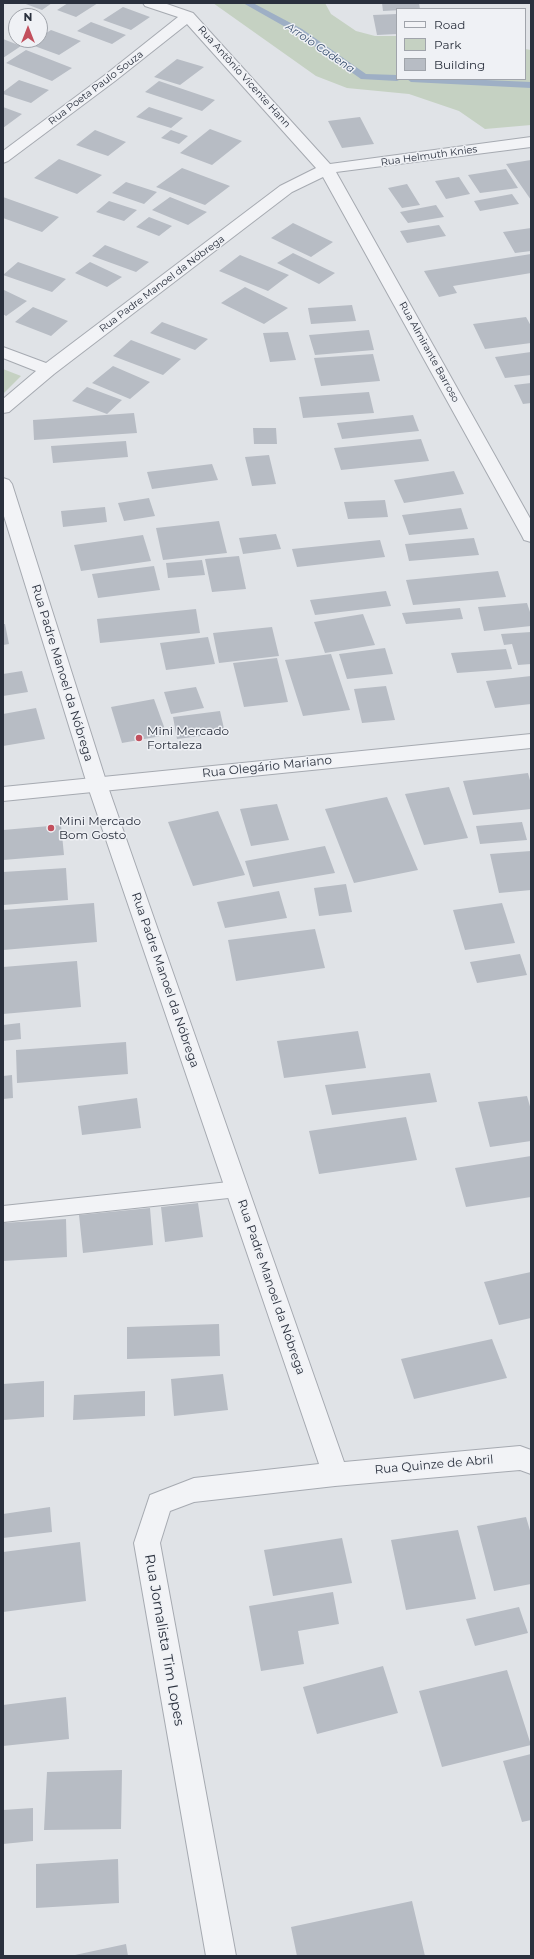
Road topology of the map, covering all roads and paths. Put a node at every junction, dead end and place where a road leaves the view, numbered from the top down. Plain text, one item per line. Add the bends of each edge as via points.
1 (150, 3) edge
2 (188, 16) junction
3 (531, 142) edge
4 (3, 158) edge
5 (326, 169) junction
6 (3, 352) edge
7 (48, 370) junction
8 (3, 408) edge
9 (3, 484) edge
10 (531, 536) edge
11 (531, 741) edge
12 (97, 784) junction
13 (3, 794) edge
14 (238, 1189) junction
15 (3, 1214) edge
16 (531, 1462) edge
17 (335, 1474) junction
18 (221, 1956) edge

1 - 2 street, Rua Antônio Vicente Hann
2 - 4 street, Rua Poeta Paulo Souza
2 - 5 street, Rua Antônio Vicente Hann
3 - 5 street, Rua Helmuth Knies
5 - 7 street, Rua Padre Manoel da Nóbrega via 286,189
5 - 10 street, Rua Almirante Barroso
6 - 7 street
7 - 8 street, Rua Padre Manoel da Nóbrega
9 - 12 street, Rua Padre Manoel da Nóbrega
11 - 12 street, Rua Olegário Mariano
12 - 13 street, Rua Olegário Mariano
12 - 14 street, Rua Padre Manoel da Nóbrega
14 - 15 lane
14 - 17 street, Rua Padre Manoel da Nóbrega
16 - 17 street, Rua Quinze de Abril via 520,1458
17 - 18 street, Rua Jornalista Tim Lopes via 194,1490 180,1495 159,1503 146,1543

